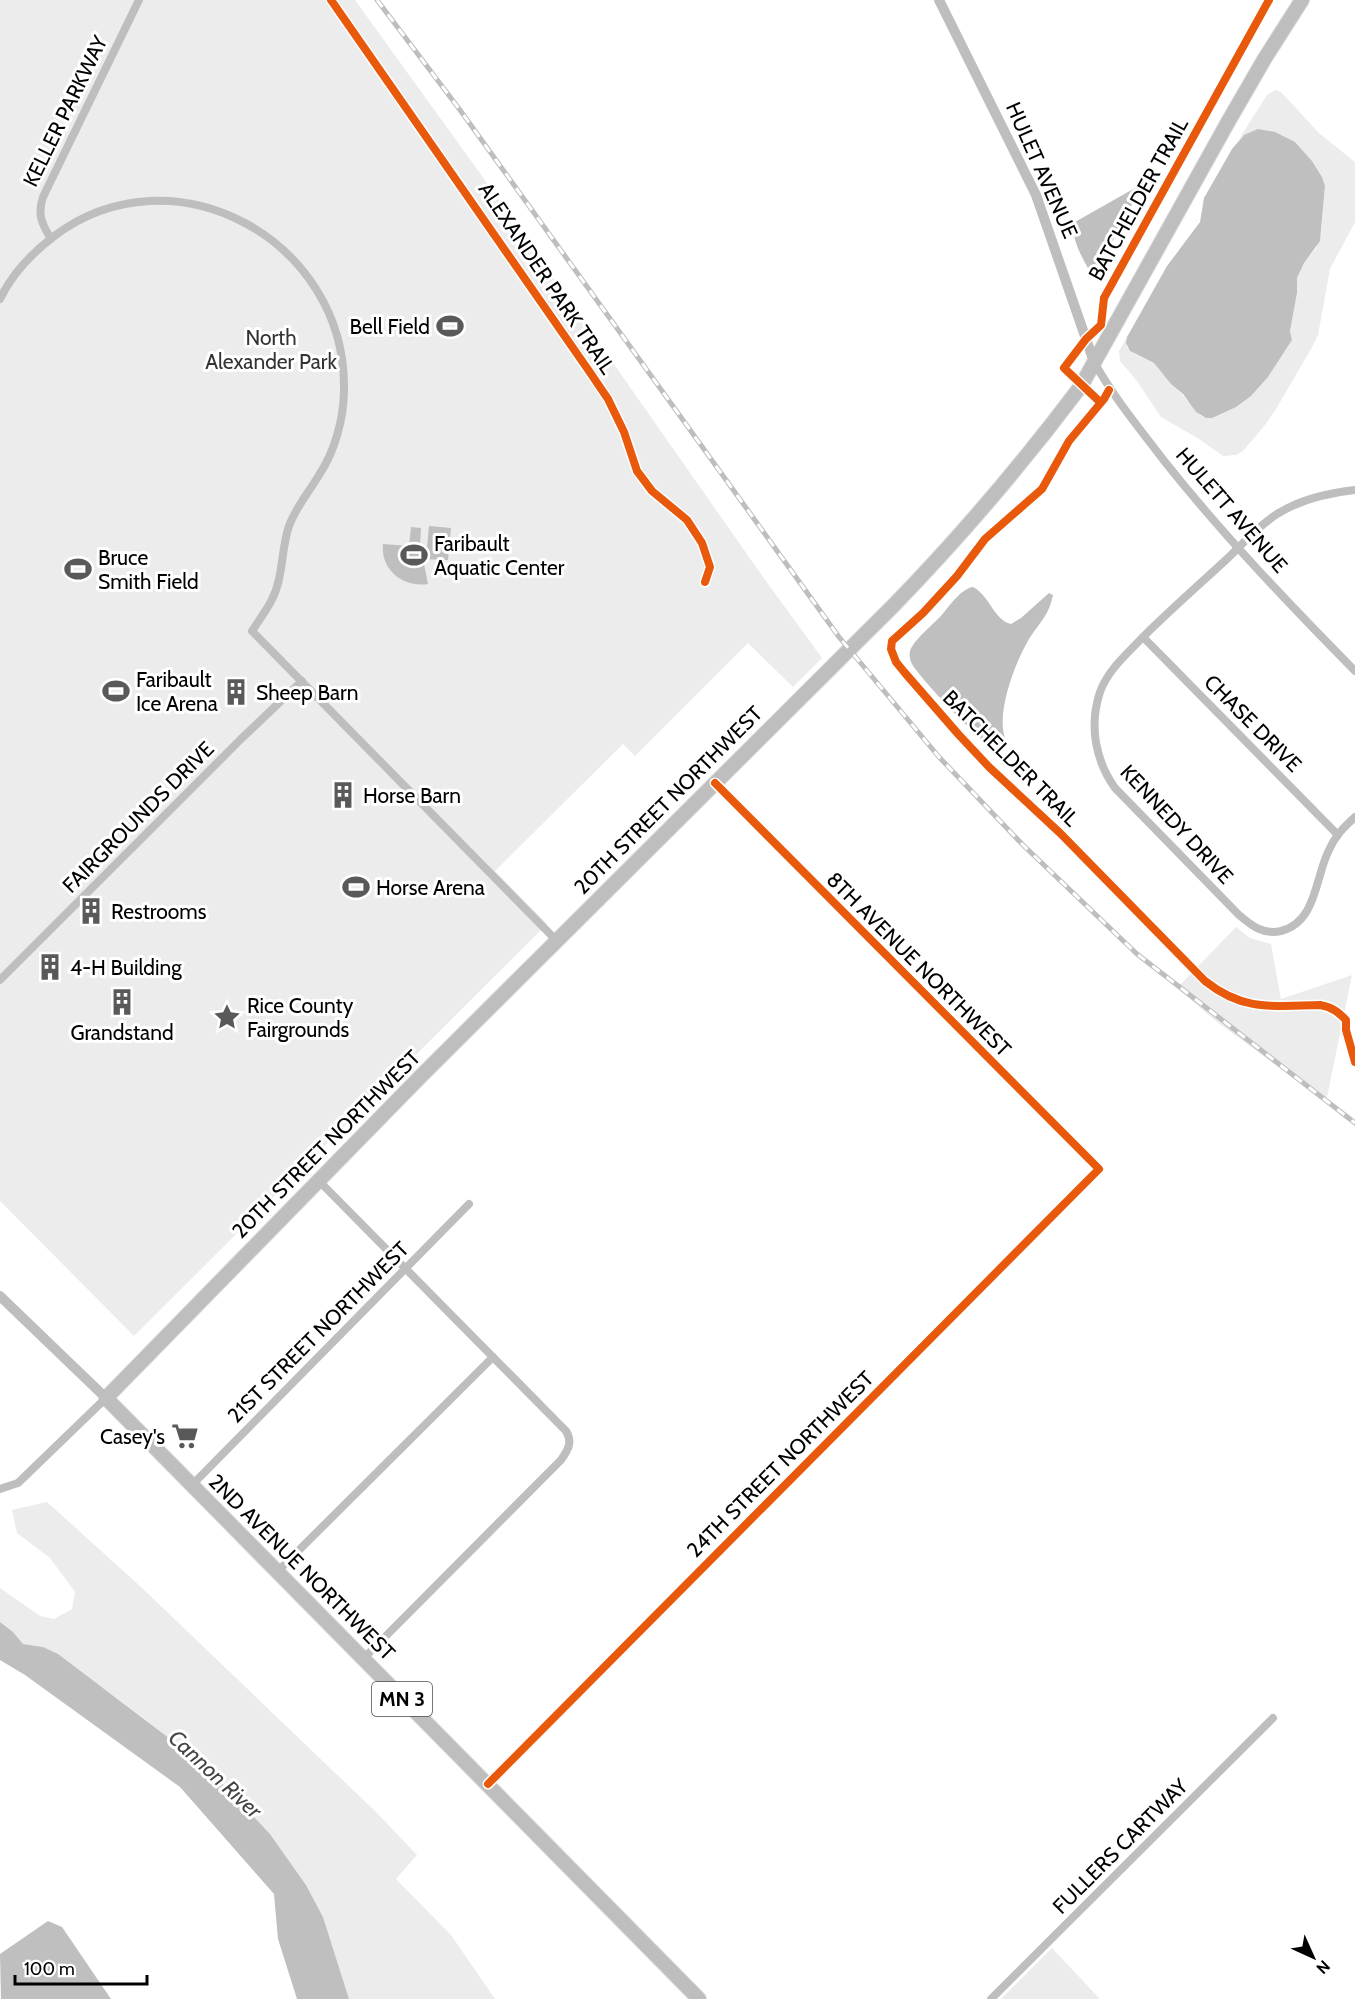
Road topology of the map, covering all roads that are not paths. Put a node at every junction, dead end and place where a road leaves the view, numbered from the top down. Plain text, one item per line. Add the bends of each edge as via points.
1 (140, 0) edge
2 (939, 0) edge
3 (1293, 0) edge
4 (1302, 0) edge
5 (1265, 58) junction
6 (51, 239) junction
7 (0, 299) edge
8 (1094, 362) junction
9 (1355, 490) edge
10 (1237, 548) junction
11 (1143, 637) junction
12 (1355, 671) edge
13 (302, 681) junction
14 (715, 783) junction
15 (1355, 817) edge
16 (1337, 834) junction
17 (557, 941) junction
18 (0, 980) edge
19 (1099, 1169) joint
20 (319, 1181) junction
21 (469, 1204) dead end
22 (405, 1268) junction
23 (0, 1296) edge
24 (493, 1357) junction
25 (106, 1398) junction
26 (192, 1485) junction
27 (0, 1489) edge
28 (277, 1572) junction
29 (363, 1659) junction
30 (1273, 1718) dead end
31 (488, 1784) junction
32 (699, 1999) edge
33 (992, 1999) edge

1 - 6 street, KELLER PARKWAY via 43,197 39,213
2 - 8 street, HULET AVENUE via 1036,195
3 - 5 highway, 20TH STREET NORTHWEST
4 - 5 highway, 20TH STREET NORTHWEST
5 - 8 highway, 20TH STREET NORTHWEST
6 - 7 street via 18,270
6 - 13 street via 87,216 121,205 158,201 203,206 242,220 274,241 309,277 329,312 344,376 339,427 321,472 293,516 276,590 252,631
8 - 10 street, HULETT AVENUE via 1119,404
8 - 14 highway, 20TH STREET NORTHWEST via 1056,420 943,554
9 - 10 street, KENNEDY DRIVE via 1296,504 1276,515
10 - 11 street, KENNEDY DRIVE
10 - 12 street, HULETT AVENUE
11 - 16 street, CHASE DRIVE
11 - 16 street, KENNEDY DRIVE via 1119,660 1101,692 1095,727 1099,759 1114,788 1239,915 1255,928 1273,932 1299,922 1311,903
13 - 17 street
13 - 18 street, FAIRGROUNDS DRIVE
14 - 17 highway, 20TH STREET NORTHWEST
14 - 19 street, 8TH AVENUE NORTHWEST
15 - 16 street, KENNEDY DRIVE
17 - 20 highway, 20TH STREET NORTHWEST
19 - 31 street, 24TH STREET NORTHWEST
20 - 22 street
20 - 25 highway, 20TH STREET NORTHWEST
21 - 22 street, 21ST STREET NORTHWEST
22 - 24 street
22 - 26 street, 21ST STREET NORTHWEST
23 - 25 street, 2ND AVENUE NORTHWEST
24 - 28 street
24 - 29 street via 566,1431 570,1446 561,1460
25 - 26 highway, 2ND AVENUE NORTHWEST / MN 3
25 - 27 street, 20TH STREET NORTHWEST via 18,1483
26 - 28 highway, 2ND AVENUE NORTHWEST / MN 3
28 - 29 highway, 2ND AVENUE NORTHWEST / MN 3
29 - 31 highway, 2ND AVENUE NORTHWEST / MN 3
30 - 33 street, FULLERS CARTWAY
31 - 32 highway, 2ND AVENUE NORTHWEST / MN 3

